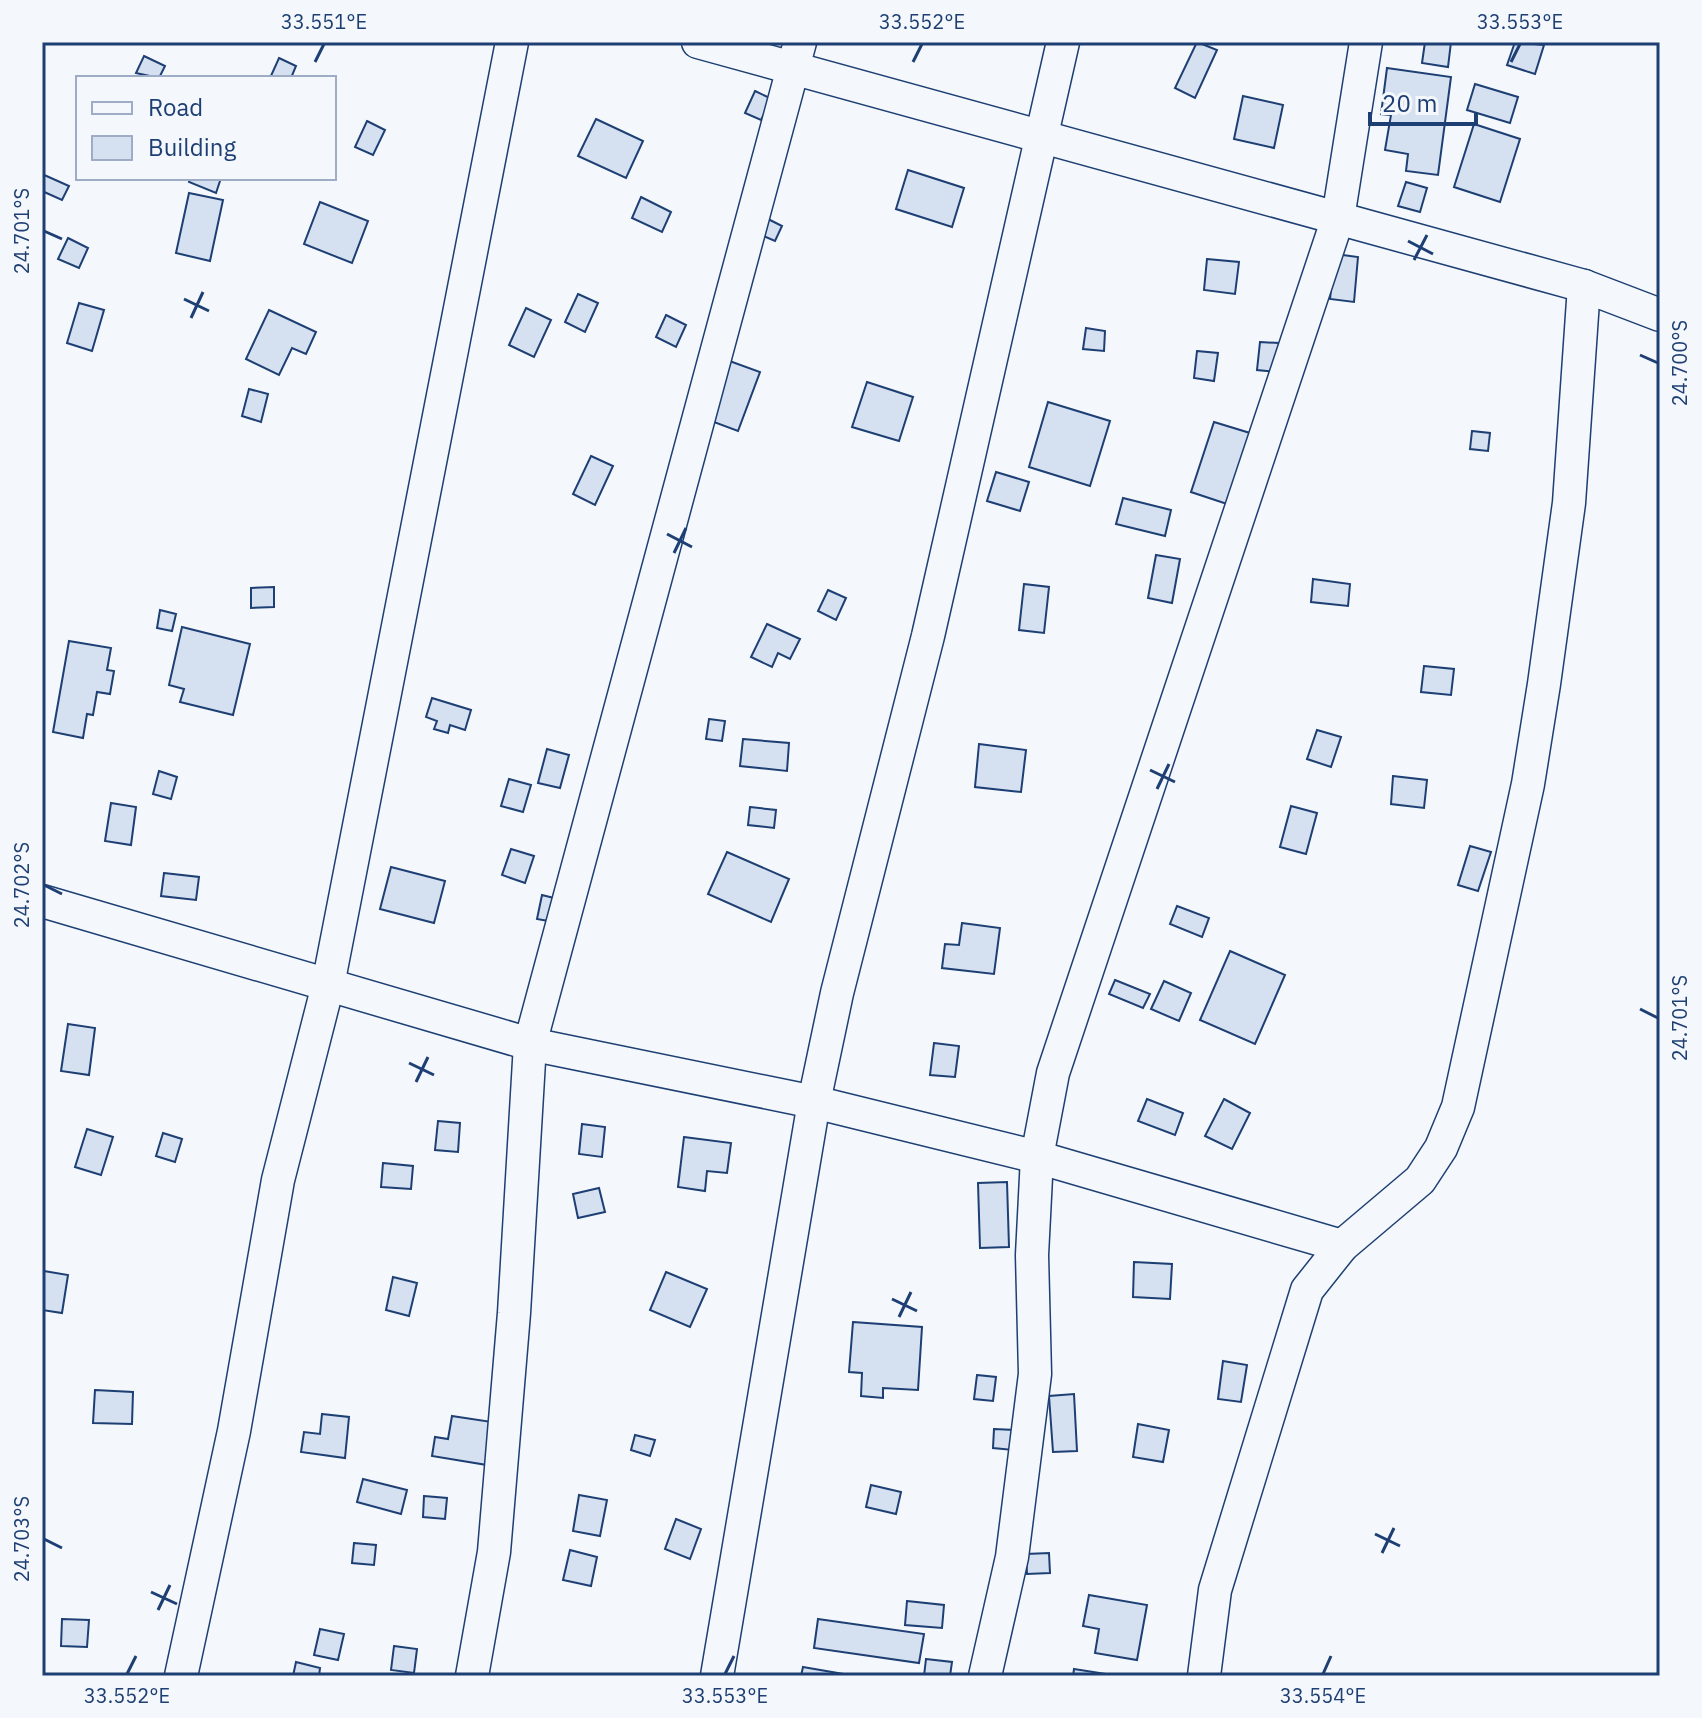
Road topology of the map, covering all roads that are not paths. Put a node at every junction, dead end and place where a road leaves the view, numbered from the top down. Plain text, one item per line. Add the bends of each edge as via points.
1 (512, 42) edge
2 (698, 42) edge
3 (1063, 42) edge
4 (1366, 42) edge
5 (796, 54) edge
6 (1040, 137) junction
7 (1338, 218) junction
8 (1584, 286) junction
9 (1660, 315) edge
10 (42, 901) edge
11 (328, 985) junction
12 (530, 1044) junction
13 (814, 1102) junction
14 (1037, 1157) junction
15 (1342, 1246) junction
16 (181, 1676) edge
17 (472, 1676) edge
18 (717, 1676) edge
19 (985, 1676) edge
20 (1204, 1676) edge

1 - 11 street
2 - 5 street
3 - 6 street
4 - 7 street
5 - 6 street
5 - 12 street
6 - 7 street
6 - 13 street via 928,636
7 - 8 street
7 - 14 street via 1078,990 1053,1073
8 - 9 street
8 - 15 street via 1569,503 1544,684 1528,784 1458,1107 1420,1180
10 - 11 street
11 - 12 street
11 - 16 street via 278,1180 234,1431
12 - 13 street
12 - 17 street via 494,1552
13 - 14 street
13 - 18 street
14 - 15 street
14 - 19 street via 1032,1255 1035,1374 1012,1557
15 - 20 street via 1307,1290 1294,1326 1215,1590

